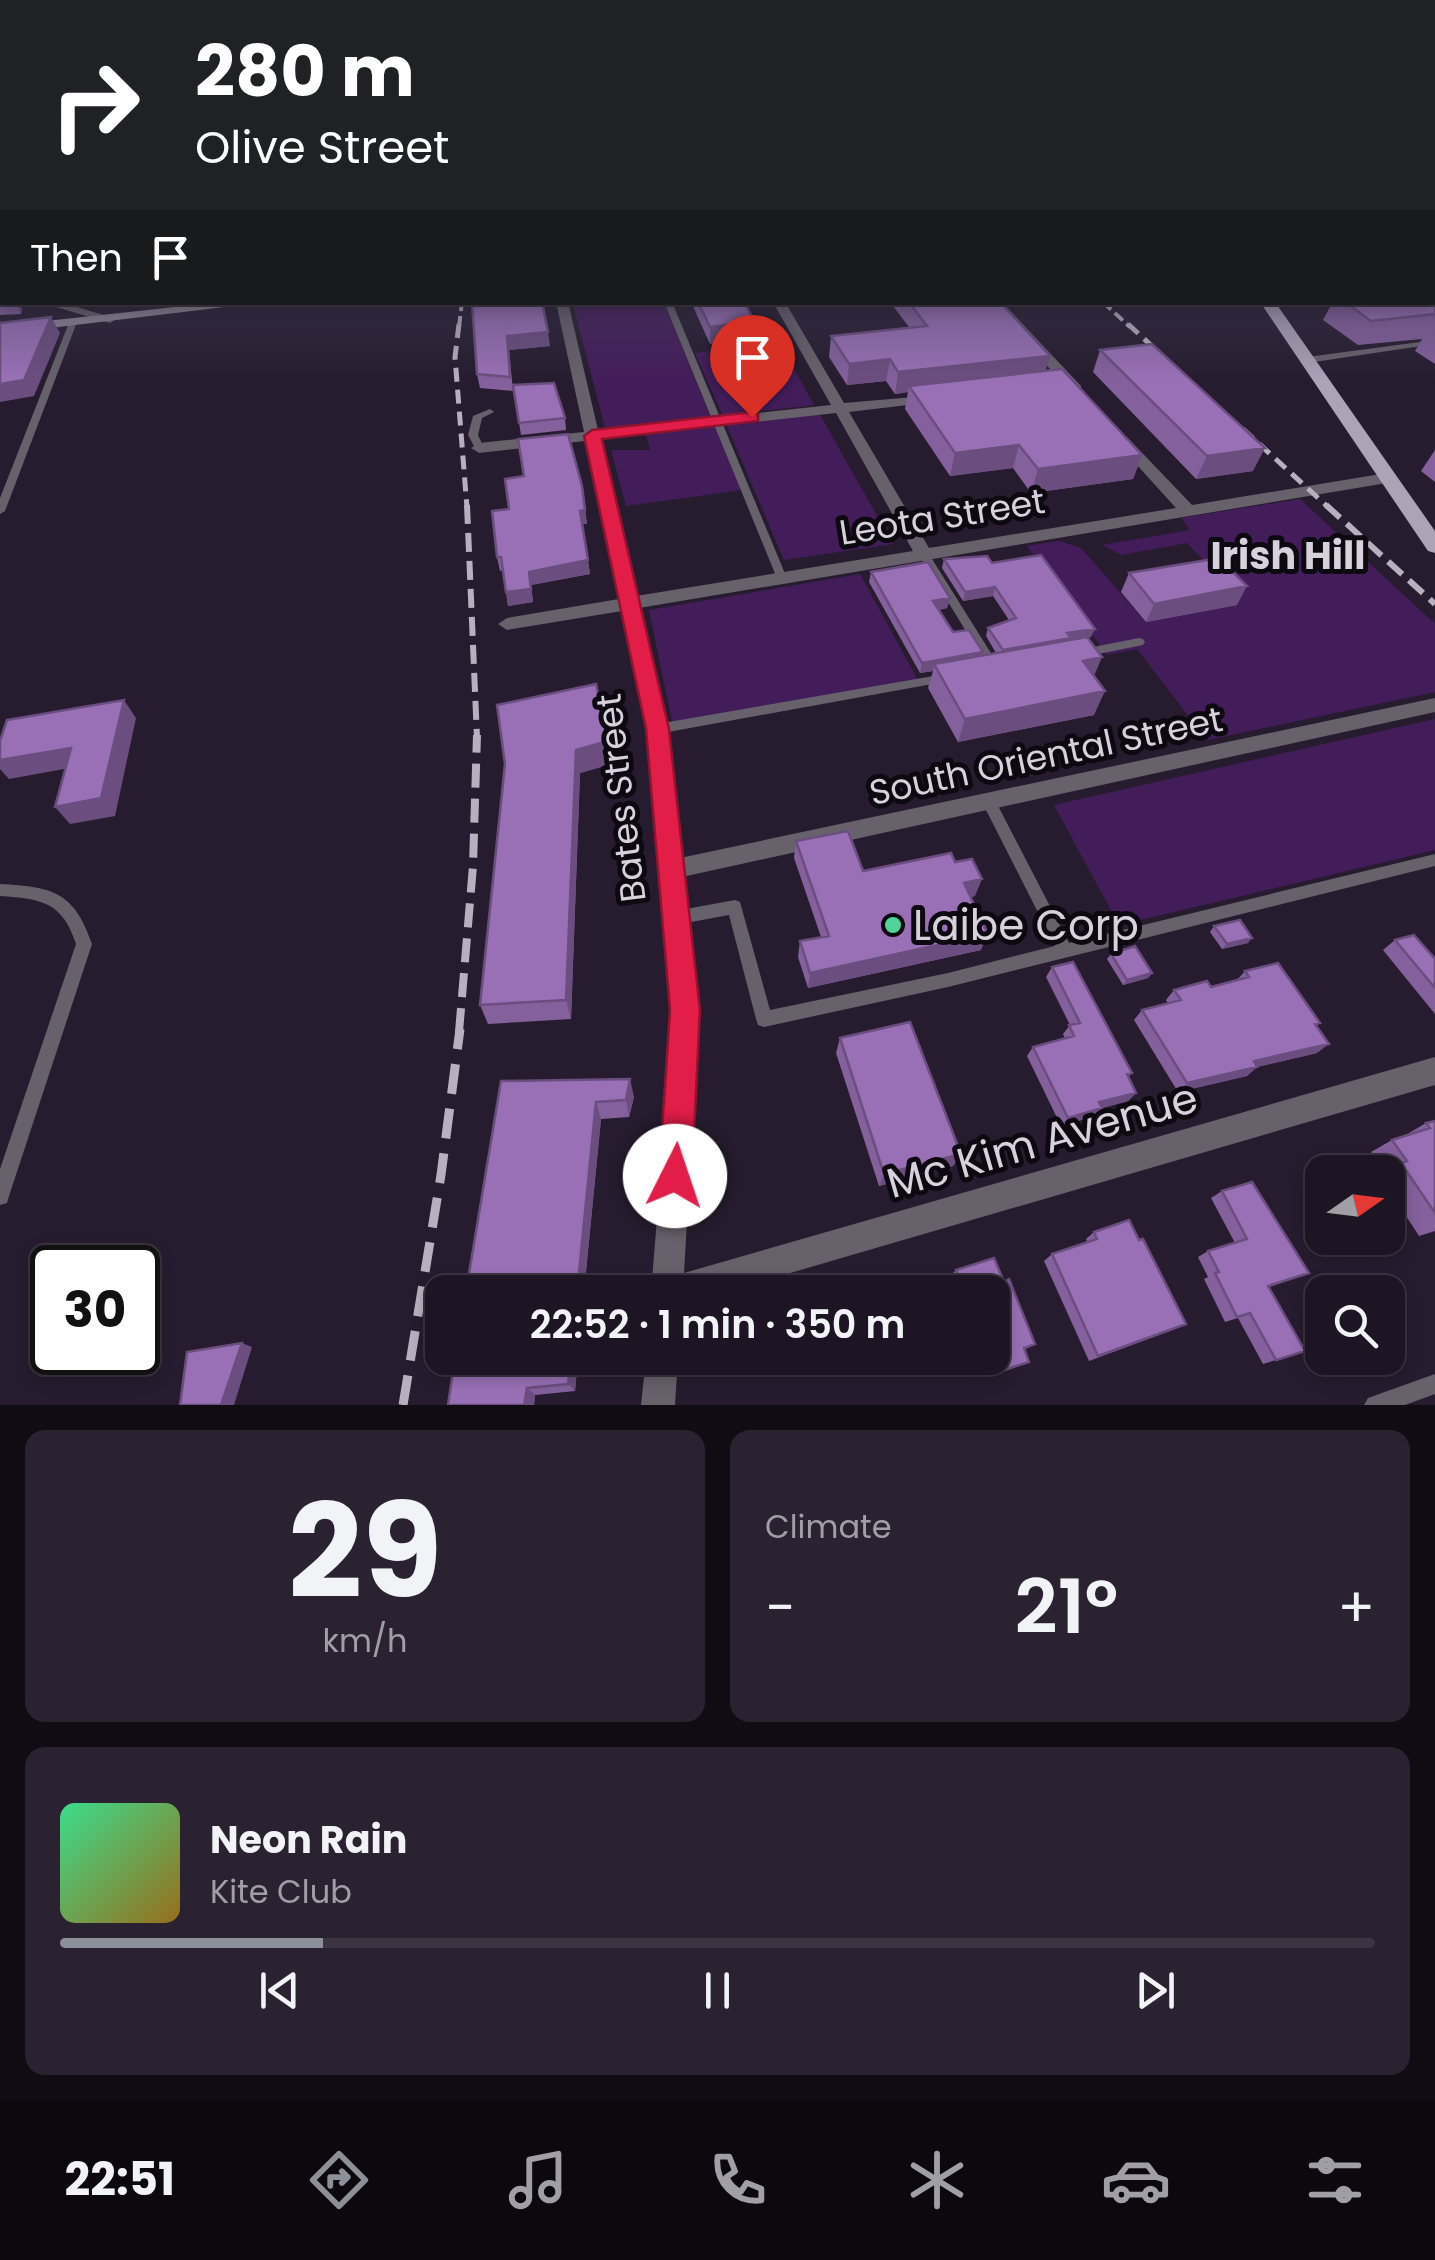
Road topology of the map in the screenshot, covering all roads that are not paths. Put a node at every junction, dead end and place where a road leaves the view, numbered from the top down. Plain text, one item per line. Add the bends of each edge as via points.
1 (69, 305) edge
2 (563, 305) edge
3 (669, 305) edge
4 (781, 305) edge
5 (999, 305) edge
6 (1270, 305) edge
7 (199, 306) edge
8 (110, 318) junction
9 (73, 322) junction
10 (0, 330) edge
11 (1435, 342) edge
12 (1307, 360) junction
13 (1069, 382) junction
14 (1050, 384) edge
15 (956, 395) edge
16 (1082, 396) edge
17 (839, 407) junction
18 (490, 412) dead end
19 (718, 421) junction
20 (1108, 424) edge
21 (592, 436) junction
22 (479, 448) joint
23 (17, 467) junction
24 (0, 469) edge
25 (1387, 478) junction
26 (1186, 509) junction
27 (0, 511) edge
28 (1435, 546) edge
29 (922, 552) junction
30 (781, 576) junction
31 (630, 602) junction
32 (507, 624) dead end
33 (1140, 642) dead end
34 (1067, 656) edge
35 (1013, 666) edge
36 (995, 669) junction
37 (976, 672) edge
38 (957, 676) edge
39 (1435, 706) edge
40 (657, 729) junction
41 (989, 802) junction
42 (1435, 860) edge
43 (670, 870) junction
44 (0, 890) edge
45 (675, 918) junction
46 (1066, 952) junction
47 (1435, 1070) edge
48 (0, 1196) edge
49 (671, 1275) edge
50 (729, 1275) edge
51 (661, 1375) edge
52 (1435, 1384) edge
53 (658, 1405) edge
54 (1375, 1405) edge

1 - 8 street
2 - 21 street, Bates Street
3 - 19 lane
4 - 17 street
5 - 13 street
6 - 12 main road
7 - 8 main road
8 - 9 main road
9 - 10 main road
9 - 23 lane
11 - 12 lane
12 - 25 main road
13 - 14 street
13 - 16 street
15 - 17 street
17 - 19 street
17 - 29 street
18 - 22 lane via 478,416
19 - 21 street
19 - 30 lane
20 - 26 street
21 - 22 street
21 - 31 street, Bates Street
23 - 24 lane
23 - 27 lane
25 - 26 street, Leota Street
25 - 28 main road
26 - 29 street, Leota Street
29 - 30 street, Leota Street
29 - 36 lane
30 - 31 street, Leota Street
31 - 32 street, Leota Street
31 - 40 street, Bates Street
33 - 34 lane
35 - 36 lane
36 - 37 lane
38 - 40 lane
39 - 41 street, South Oriental Street
40 - 43 street, Bates Street
41 - 43 street, South Oriental Street
41 - 46 lane
42 - 46 lane
43 - 45 street, Bates Street
44 - 48 lane via 46,893 77,917 84,944
45 - 46 lane via 735,907 764,1019
45 - 49 street, Bates Street via 686,1034
47 - 50 street, Mc Kim Avenue
51 - 53 street
52 - 54 lane

